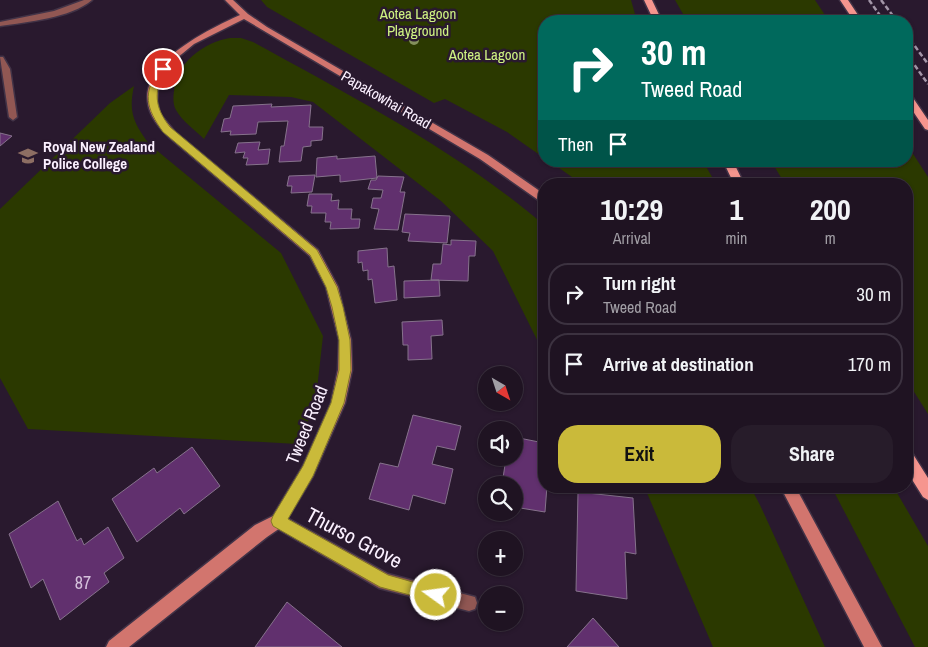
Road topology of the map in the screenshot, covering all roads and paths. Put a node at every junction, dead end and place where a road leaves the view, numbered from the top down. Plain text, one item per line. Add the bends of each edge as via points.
1 (90, 0) edge
2 (229, 0) edge
3 (648, 0) edge
4 (844, 0) edge
5 (655, 15) edge
6 (854, 15) edge
7 (245, 16) junction
8 (0, 24) edge
9 (0, 59) edge
10 (913, 104) edge
11 (13, 117) dead end
12 (928, 127) edge
13 (538, 196) edge
14 (913, 467) edge
15 (928, 492) edge
16 (791, 493) edge
17 (278, 521) junction
18 (470, 603) dead end
19 (115, 647) edge
20 (873, 647) edge

1 - 8 lane via 44,17
2 - 7 street, Papakowhai Road
3 - 5 main road
4 - 6 main road
7 - 13 street, Papakowhai Road via 484,157
7 - 17 street, Tweed Road via 206,34 176,54 157,78 152,96 155,114 166,130 314,253 332,287 338,307 345,340 345,370 338,403 308,471
9 - 11 lane via 6,69
10 - 12 main road
14 - 15 main road
16 - 20 street
17 - 18 street, Thurso Grove via 385,582
17 - 19 street, Tweed Road

